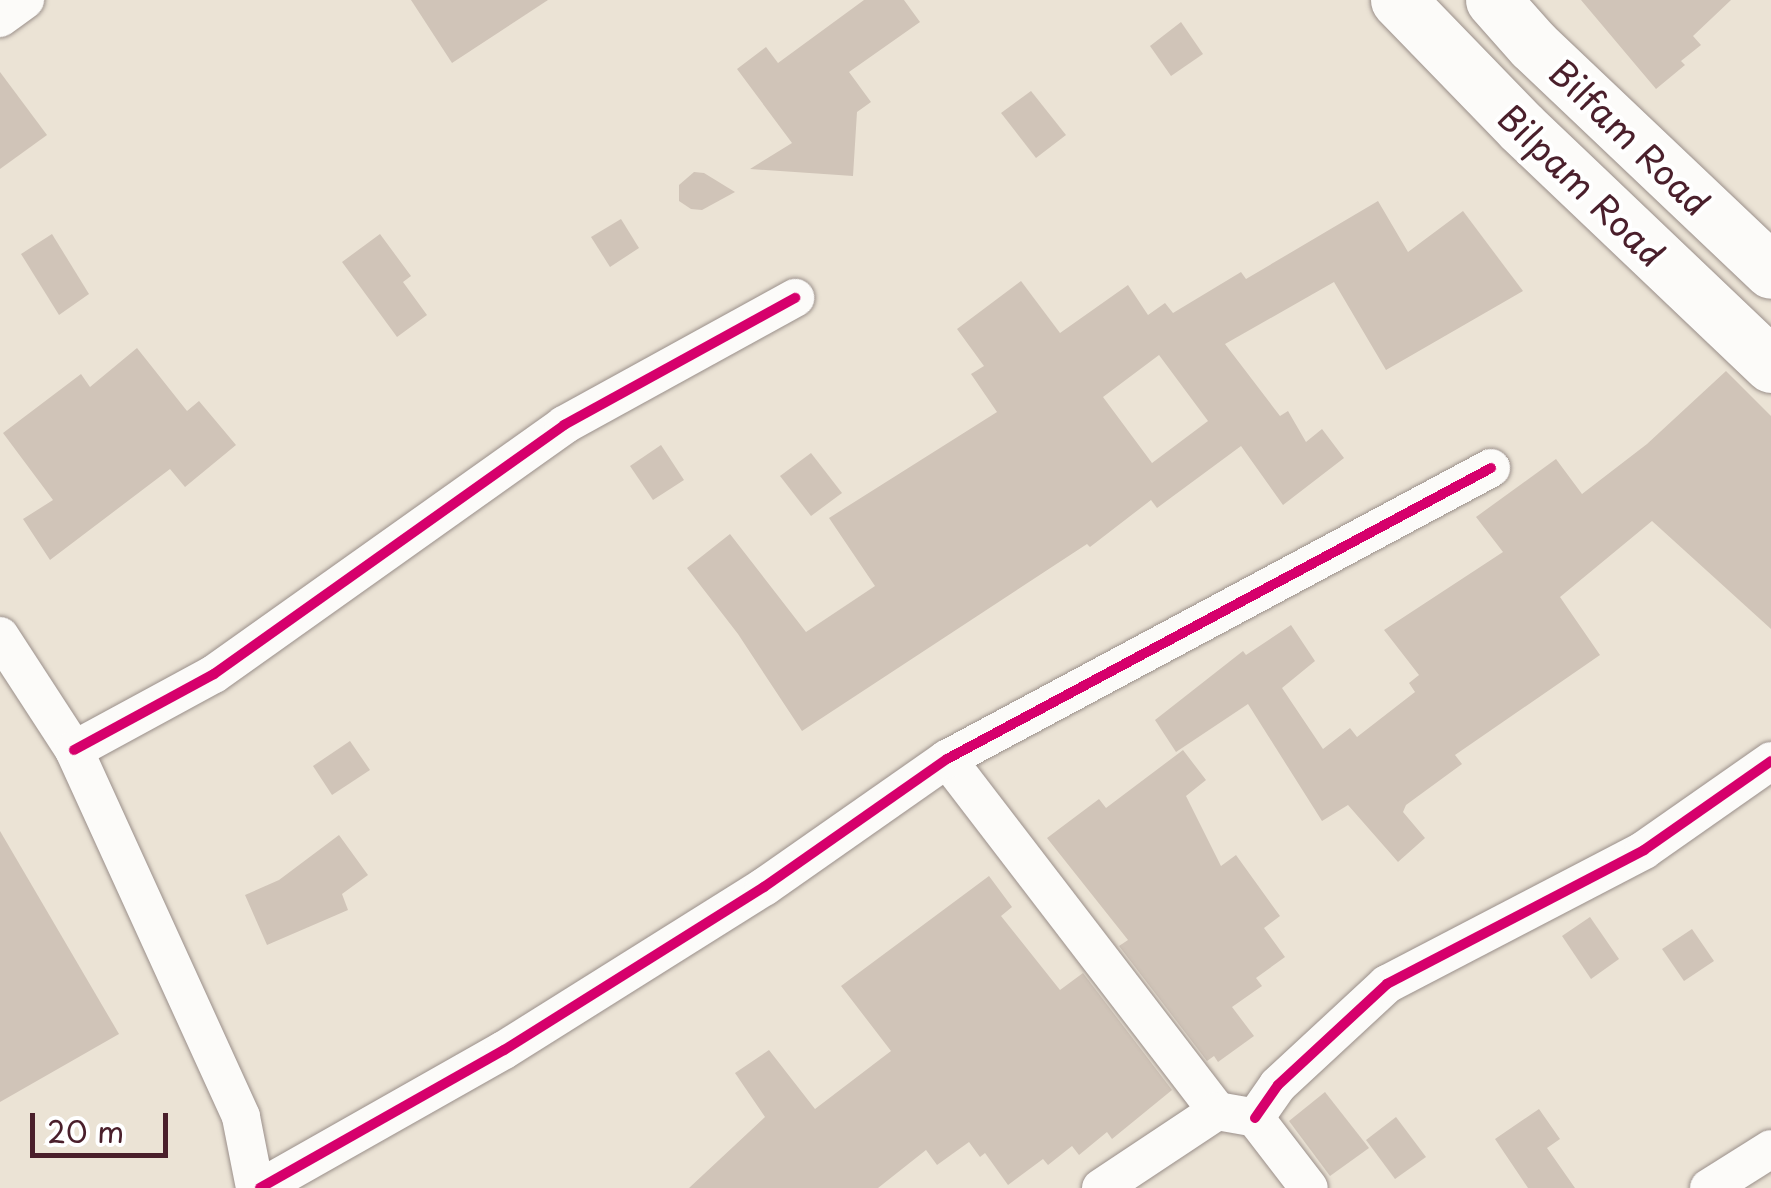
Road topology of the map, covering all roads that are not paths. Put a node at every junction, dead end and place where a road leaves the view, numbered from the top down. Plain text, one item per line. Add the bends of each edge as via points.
1 (24, 0) edge
2 (1398, 0) edge
3 (1494, 0) edge
4 (0, 18) edge
5 (1771, 271) edge
6 (796, 298) dead end
7 (1771, 365) edge
8 (1492, 468) dead end
9 (0, 636) edge
10 (74, 750) junction
11 (946, 759) junction
12 (1771, 761) edge
13 (1217, 1112) junction
14 (1255, 1118) junction
15 (1771, 1149) edge
16 (257, 1188) edge
17 (1101, 1188) edge
18 (1309, 1188) edge
19 (1709, 1188) edge

1 - 4 street
2 - 7 main road, Bilpam Road
3 - 5 main road, Bilfam Road
6 - 10 street via 564,425 214,674
8 - 11 street
9 - 10 street
10 - 16 street via 240,1116
11 - 13 street
11 - 16 street via 764,887 537,1030
12 - 14 street via 1644,850 1387,984 1278,1085
13 - 14 street
13 - 17 street
14 - 18 street
15 - 19 street

